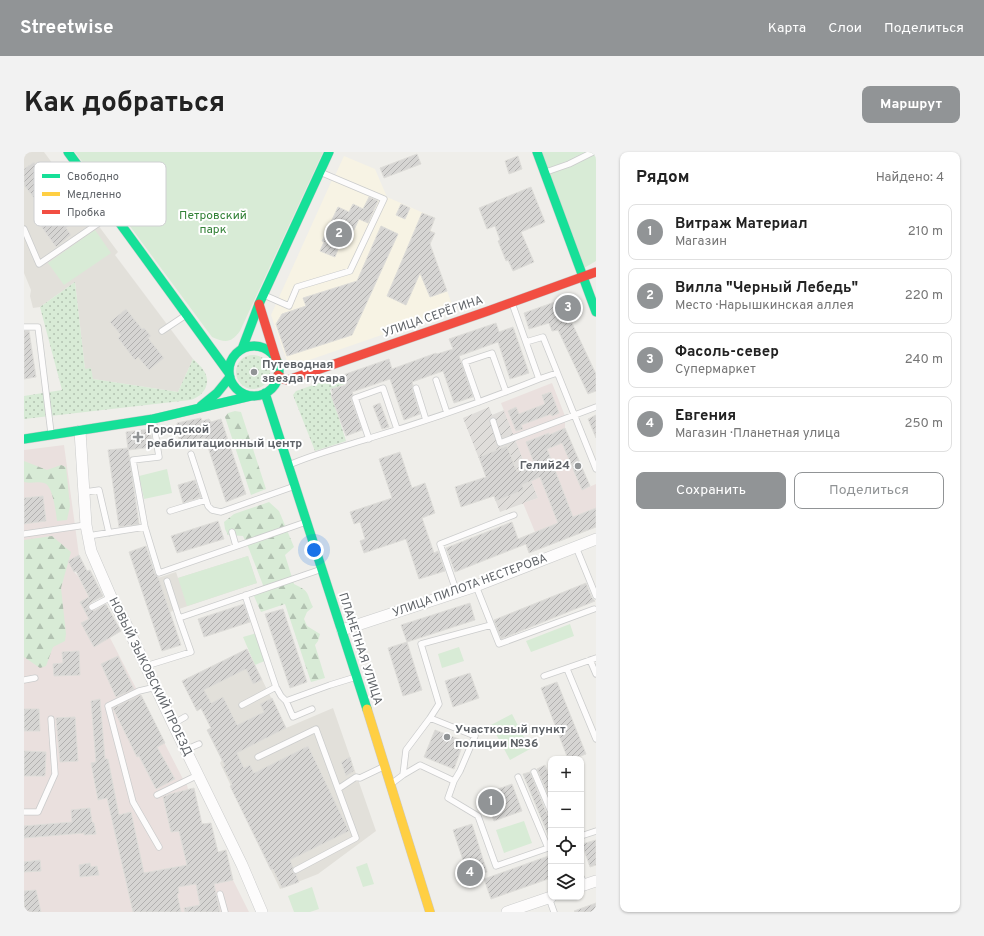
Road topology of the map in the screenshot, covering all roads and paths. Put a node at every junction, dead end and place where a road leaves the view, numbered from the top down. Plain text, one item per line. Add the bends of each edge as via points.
1 (68, 152) edge
2 (329, 152) edge
3 (537, 152) edge
4 (593, 152) edge
5 (75, 162) edge
6 (320, 172) junction
7 (545, 172) junction
8 (95, 226) edge
9 (122, 226) edge
10 (24, 229) edge
11 (596, 272) edge
12 (584, 278) junction
13 (264, 295) junction
14 (512, 303) junction
15 (259, 304) junction
16 (596, 312) edge
17 (186, 314) junction
18 (24, 327) edge
19 (162, 331) dead end
20 (204, 337) junction
21 (526, 342) junction
22 (241, 350) junction
23 (276, 360) junction
24 (557, 373) junction
25 (229, 375) junction
26 (278, 376) junction
27 (539, 379) junction
28 (436, 380) dead end
29 (416, 388) dead end
30 (506, 392) junction
31 (265, 393) junction
32 (251, 396) junction
33 (479, 402) junction
34 (596, 407) edge
35 (195, 410) junction
36 (447, 413) junction
37 (574, 415) junction
38 (153, 419) junction
39 (426, 420) junction
40 (493, 421) dead end
41 (397, 429) junction
42 (80, 431) junction
43 (51, 435) junction
44 (24, 438) edge
45 (369, 439) junction
46 (191, 454) dead end
47 (289, 465) junction
48 (596, 469) edge
49 (296, 486) junction
50 (85, 492) junction
51 (206, 500) junction
52 (170, 511) dead end
53 (514, 515) dead end
54 (307, 522) junction
55 (145, 528) junction
56 (87, 531) junction
57 (232, 532) dead end
58 (109, 533) junction
59 (24, 534) edge
60 (596, 540) edge
61 (236, 546) junction
62 (576, 547) junction
63 (322, 569) junction
64 (167, 581) dead end
65 (476, 586) junction
66 (457, 593) junction
67 (245, 595) junction
68 (111, 596) junction
69 (596, 596) edge
70 (92, 607) dead end
71 (595, 608) edge
72 (596, 616) edge
73 (179, 618) junction
74 (491, 625) junction
75 (342, 630) junction
76 (593, 659) edge
77 (146, 666) junction
78 (567, 668) junction
79 (596, 674) edge
80 (544, 676) dead end
81 (357, 677) junction
82 (35, 678) dead end
83 (24, 680) edge
84 (156, 687) junction
85 (276, 687) junction
86 (286, 701) junction
87 (242, 705) dead end
88 (312, 709) dead end
89 (184, 717) dead end
90 (430, 718) junction
91 (51, 719) dead end
92 (172, 724) junction
93 (596, 740) edge
94 (199, 744) dead end
95 (185, 750) junction
96 (258, 757) dead end
97 (385, 766) junction
98 (534, 772) dead end
99 (198, 775) junction
100 (403, 775) junction
101 (518, 777) dead end
102 (454, 780) junction
103 (391, 784) junction
104 (338, 789) junction
105 (157, 795) dead end
106 (548, 805) edge
107 (24, 812) edge
108 (596, 831) edge
109 (584, 835) edge
110 (548, 844) edge
111 (159, 847) dead end
112 (548, 849) edge
113 (296, 870) dead end
114 (596, 881) edge
115 (584, 883) edge
116 (220, 894) dead end
117 (548, 898) edge
118 (551, 900) edge
119 (225, 912) edge
120 (262, 912) edge
121 (430, 912) edge
122 (506, 912) edge
123 (554, 912) edge

1 - 5 street
2 - 6 street
3 - 7 street
4 - 7 lane
6 - 13 street
6 - 13 lane via 384,199 350,271 297,287 289,306
7 - 12 street
8 - 10 lane via 39,264
9 - 17 street
11 - 12 street, УЛИЦА СЕРЁГИНА
12 - 14 street, УЛИЦА СЕРЁГИНА
12 - 16 street
13 - 15 street
14 - 21 lane
14 - 26 street, УЛИЦА СЕРЁГИНА via 288,380
15 - 22 street
15 - 23 street
17 - 19 lane
17 - 20 street
18 - 43 lane via 38,326
20 - 22 street
20 - 25 street
21 - 24 lane via 543,337
21 - 27 lane
22 - 23 street via 252,346 262,347
22 - 25 street via 230,363
23 - 26 street
24 - 27 lane
24 - 37 lane
25 - 32 street via 236,388
25 - 35 street via 221,389
26 - 31 street via 276,383
27 - 30 lane
28 - 36 lane
29 - 39 lane
30 - 33 lane
30 - 33 lane via 492,353 465,362
31 - 32 street
31 - 47 street, ПЛАНЕТНАЯ УЛИЦА
32 - 35 street
33 - 36 lane
34 - 37 lane
35 - 38 street
36 - 39 lane
37 - 40 lane via 500,443
37 - 48 lane
38 - 42 street
38 - 55 lane via 159,457 133,460
39 - 41 lane
41 - 45 lane
41 - 45 lane via 383,388 362,395 355,398
42 - 43 street
42 - 50 street, НОВЫЙ ЗЫКОВСКИЙ ПРОЕЗД
43 - 44 street
45 - 47 lane via 310,455
46 - 51 lane
47 - 49 street, ПЛАНЕТНАЯ УЛИЦА
49 - 51 lane via 221,512 212,510
49 - 54 street, ПЛАНЕТНАЯ УЛИЦА
50 - 56 street, НОВЫЙ ЗЫКОВСКИЙ ПРОЕЗД
50 - 58 lane via 99,490
51 - 52 lane
53 - 66 lane via 440,544
54 - 61 lane
54 - 63 street, ПЛАНЕТНАЯ УЛИЦА
55 - 58 lane
55 - 61 lane via 160,573
56 - 58 lane
56 - 59 lane
56 - 68 street, НОВЫЙ ЗЫКОВСКИЙ ПРОЕЗД via 91,551
57 - 61 lane
60 - 62 street, УЛИЦА ПИЛОТА НЕСТЕРОВА
62 - 65 street, УЛИЦА ПИЛОТА НЕСТЕРОВА
62 - 69 lane
63 - 67 lane
63 - 75 street, ПЛАНЕТНАЯ УЛИЦА
64 - 73 lane
65 - 66 street, УЛИЦА ПИЛОТА НЕСТЕРОВА
65 - 74 lane
66 - 75 street, УЛИЦА ПИЛОТА НЕСТЕРОВА
67 - 73 lane
67 - 85 lane
68 - 70 lane
68 - 77 street, НОВЫЙ ЗЫКОВСКИЙ ПРОЕЗД
71 - 72 lane
71 - 74 lane via 499,644
73 - 77 lane via 191,652
74 - 90 lane via 421,644 439,704
75 - 81 street, ПЛАНЕТНАЯ УЛИЦА
76 - 78 lane
76 - 79 lane
77 - 84 street, НОВЫЙ ЗЫКОВСКИЙ ПРОЕЗД
78 - 80 lane
78 - 93 lane
81 - 86 lane
81 - 97 street, ПЛАНЕТНАЯ УЛИЦА
82 - 83 lane
84 - 92 street, НОВЫЙ ЗЫКОВСКИЙ ПРОЕЗД
84 - 111 lane via 139,691 108,706 132,802
85 - 86 lane
85 - 87 lane
86 - 88 lane via 293,717
89 - 92 lane
90 - 100 lane via 406,750
90 - 102 lane via 475,736
91 - 107 lane via 55,774 38,812
92 - 95 street, НОВЫЙ ЗЫКОВСКИЙ ПРОЕЗД
94 - 95 lane
95 - 99 street, НОВЫЙ ЗЫКОВСКИЙ ПРОЕЗД
96 - 104 lane via 316,729
97 - 103 street, ПЛАНЕТНАЯ УЛИЦА
97 - 104 lane via 360,778 356,777
98 - 106 lane
99 - 105 lane
99 - 120 street, НОВЫЙ ЗЫКОВСКИЙ ПРОЕЗД
100 - 102 lane via 420,765
100 - 103 lane
101 - 110 lane
102 - 112 lane via 448,798 478,816 496,866
103 - 121 street, ПЛАНЕТНАЯ УЛИЦА
104 - 113 lane via 356,838
108 - 109 lane
114 - 115 street
116 - 119 lane
117 - 122 street
118 - 123 lane

